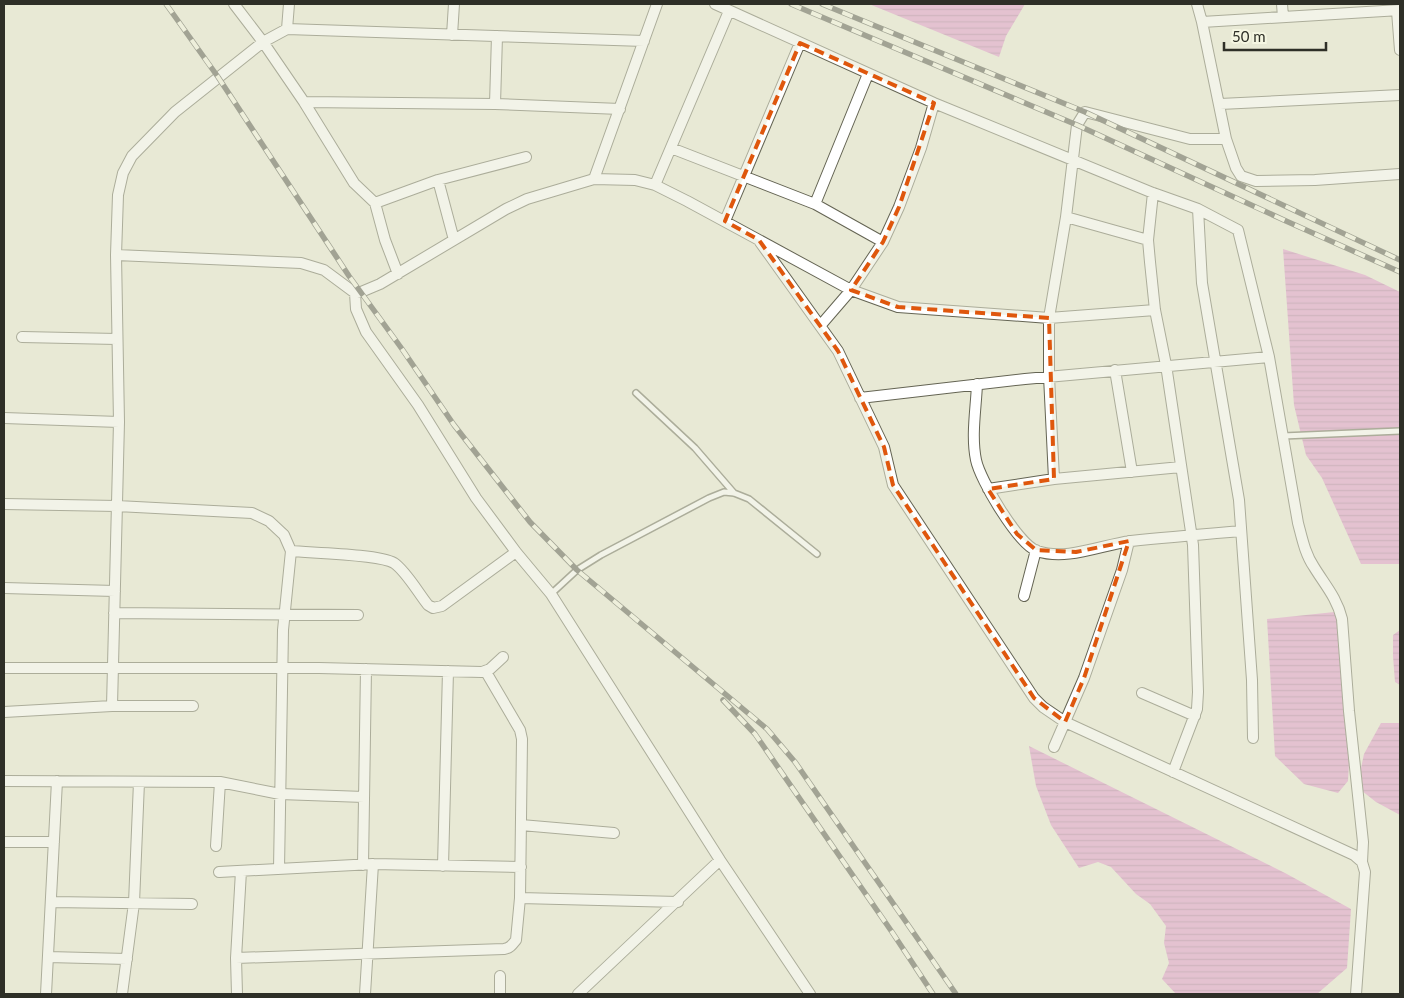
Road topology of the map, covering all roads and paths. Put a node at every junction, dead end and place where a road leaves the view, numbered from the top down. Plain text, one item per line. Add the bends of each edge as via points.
1 (234, 4) edge
2 (289, 4) edge
3 (454, 4) edge
4 (658, 4) edge
5 (715, 4) edge
6 (1197, 4) edge
7 (1282, 4) edge
8 (729, 11) junction
9 (1399, 11) edge
10 (1283, 17) junction
11 (1202, 22) junction
12 (287, 29) junction
13 (452, 35) junction
14 (497, 36) junction
15 (644, 41) junction
16 (263, 42) junction
17 (800, 43) junction
18 (1400, 50) edge
19 (868, 74) junction
20 (1400, 95) edge
21 (304, 102) junction
22 (934, 103) junction
23 (495, 104) junction
24 (1220, 104) junction
25 (620, 109) junction
26 (1226, 139) junction
27 (671, 148) junction
28 (526, 157) dead end
29 (1072, 160) junction
30 (1400, 174) edge
31 (743, 177) junction
32 (594, 179) junction
33 (438, 180) junction
34 (655, 186) junction
35 (1152, 193) junction
36 (375, 203) junction
37 (815, 204) junction
38 (1198, 209) junction
39 (1066, 217) junction
40 (725, 221) junction
41 (454, 240) junction
42 (759, 240) junction
43 (1148, 240) junction
44 (883, 242) junction
45 (116, 255) junction
46 (398, 274) junction
47 (851, 290) junction
48 (355, 293) junction
49 (1155, 310) junction
50 (1049, 318) junction
51 (820, 326) junction
52 (22, 337) dead end
53 (118, 339) junction
54 (1268, 357) junction
55 (1216, 361) junction
56 (1166, 366) junction
57 (1115, 370) junction
58 (1049, 376) junction
59 (978, 384) junction
60 (636, 393) dead end
61 (860, 398) junction
62 (4, 418) edge
63 (119, 422) junction
64 (1400, 431) edge
65 (1282, 436) junction
66 (1181, 467) junction
67 (1132, 472) junction
68 (1054, 479) junction
69 (988, 489) junction
70 (734, 492) junction
71 (4, 504) edge
72 (117, 506) junction
73 (1241, 530) junction
74 (1192, 536) junction
75 (1129, 541) junction
76 (1036, 550) junction
77 (291, 551) junction
78 (516, 552) junction
79 (817, 554) dead end
80 (4, 588) edge
81 (115, 591) junction
82 (551, 594) junction
83 (1024, 596) dead end
84 (114, 613) junction
85 (285, 614) junction
86 (358, 615) dead end
87 (504, 657) dead end
88 (4, 668) edge
89 (113, 668) junction
90 (283, 668) junction
91 (366, 669) junction
92 (448, 670) junction
93 (486, 672) junction
94 (1142, 693) dead end
95 (112, 706) junction
96 (193, 706) dead end
97 (4, 712) edge
98 (1195, 716) junction
99 (1065, 722) junction
100 (1252, 738) dead end
101 (1054, 747) dead end
102 (1173, 772) junction
103 (4, 781) edge
104 (57, 781) junction
105 (138, 782) junction
106 (220, 782) junction
107 (280, 794) junction
108 (364, 797) junction
109 (521, 825) junction
110 (614, 833) dead end
111 (4, 842) edge
112 (54, 842) junction
113 (216, 846) dead end
114 (720, 860) junction
115 (1362, 862) junction
116 (368, 865) junction
117 (443, 866) junction
118 (521, 867) junction
119 (279, 869) junction
120 (242, 871) junction
121 (219, 872) dead end
122 (520, 898) junction
123 (51, 902) junction
124 (678, 902) junction
125 (134, 903) junction
126 (192, 904) dead end
127 (368, 953) junction
128 (48, 957) junction
129 (236, 958) junction
130 (128, 959) junction
131 (500, 976) dead end
132 (46, 994) edge
133 (122, 994) edge
134 (237, 994) edge
135 (365, 994) edge
136 (500, 994) edge
137 (578, 994) edge
138 (810, 994) edge
139 (1356, 994) edge

1 - 16 street
2 - 12 street
3 - 13 street
4 - 15 street
5 - 8 street
6 - 11 street
7 - 10 street
8 - 17 street
8 - 27 street
9 - 10 street
9 - 18 street
10 - 11 street
11 - 24 street
12 - 13 street
12 - 16 street
13 - 14 street
14 - 15 street
14 - 23 street
15 - 25 street
16 - 21 street
16 - 45 street via 175,112 132,156 123,173 118,195
17 - 19 street
17 - 31 street
19 - 22 street
19 - 37 street
20 - 24 street
21 - 23 street
21 - 36 street via 354,183
22 - 29 street
22 - 44 street via 915,165
23 - 25 street
24 - 26 street
25 - 32 street
26 - 29 street via 1190,139 1085,112 1077,125
26 - 30 street via 1241,176 1256,181
27 - 31 street
27 - 34 street
28 - 33 street
29 - 35 street
29 - 39 street
31 - 37 street
31 - 40 street
32 - 34 street via 635,180
32 - 41 street via 527,199
33 - 36 street
33 - 41 street
34 - 40 street
35 - 38 street
35 - 43 street
36 - 46 street
37 - 44 street
38 - 54 street via 1238,230
38 - 55 street via 1202,283
39 - 43 street
39 - 50 street
40 - 42 street
41 - 46 street
42 - 47 street
42 - 51 street
43 - 49 street
44 - 47 street
45 - 48 street via 301,262 324,270
45 - 53 street
46 - 48 street
47 - 50 street via 898,307
47 - 51 street
48 - 78 street via 356,309 366,332 418,405 476,498
49 - 50 street
49 - 56 street
50 - 58 street
51 - 61 street via 838,351
52 - 53 street
53 - 63 street
54 - 55 street
54 - 65 street
55 - 56 street
55 - 73 street
56 - 57 street
56 - 66 street
57 - 58 street
57 - 67 street
58 - 59 street
58 - 68 street
59 - 61 street
59 - 69 street via 975,455
60 - 70 lane via 695,448
61 - 99 street via 884,447 892,485 1034,698
62 - 63 street
63 - 72 street
64 - 65 lane
65 - 115 street via 1305,550 1333,596 1342,619 1363,842
66 - 67 street
66 - 74 street
67 - 68 street
68 - 69 street
69 - 76 street via 1016,534
70 - 79 lane via 749,499
70 - 82 lane via 709,498 602,555 577,570
71 - 72 street
72 - 77 street via 252,513 269,521 284,535
72 - 81 street
73 - 74 street
73 - 100 street via 1252,680
74 - 75 street
74 - 98 street via 1198,692
75 - 76 street via 1070,553
75 - 99 street via 1084,678
76 - 83 street
77 - 78 street via 378,558 394,563 433,608 442,606
77 - 85 street
78 - 82 street
80 - 81 street
81 - 84 street
82 - 114 street
84 - 85 street
84 - 89 street
85 - 86 street
85 - 90 street
87 - 93 street
88 - 89 street
89 - 90 street
89 - 95 street
90 - 91 street
90 - 107 street
91 - 92 street
91 - 108 street
92 - 93 street
92 - 117 street
93 - 109 street via 520,730
94 - 98 street
95 - 96 street
95 - 97 street
98 - 102 street
99 - 101 street
99 - 102 street
102 - 115 street via 1354,855
103 - 104 street
104 - 105 street
104 - 112 street
105 - 106 street
105 - 125 street
106 - 107 street
106 - 113 street
107 - 108 street
107 - 119 street
108 - 116 street
109 - 110 street
109 - 118 street
111 - 112 street
112 - 123 street
114 - 124 street
114 - 138 street
115 - 139 street via 1365,872
116 - 117 street
116 - 119 street
116 - 127 street
117 - 118 street
118 - 122 street
119 - 120 street
120 - 121 street
120 - 129 street
122 - 124 street
122 - 127 street via 516,940 509,948
123 - 125 street
123 - 128 street
124 - 137 street
125 - 126 street
125 - 130 street
127 - 129 street
127 - 135 street
128 - 130 street
128 - 132 street
129 - 134 street
130 - 133 street
131 - 136 street

